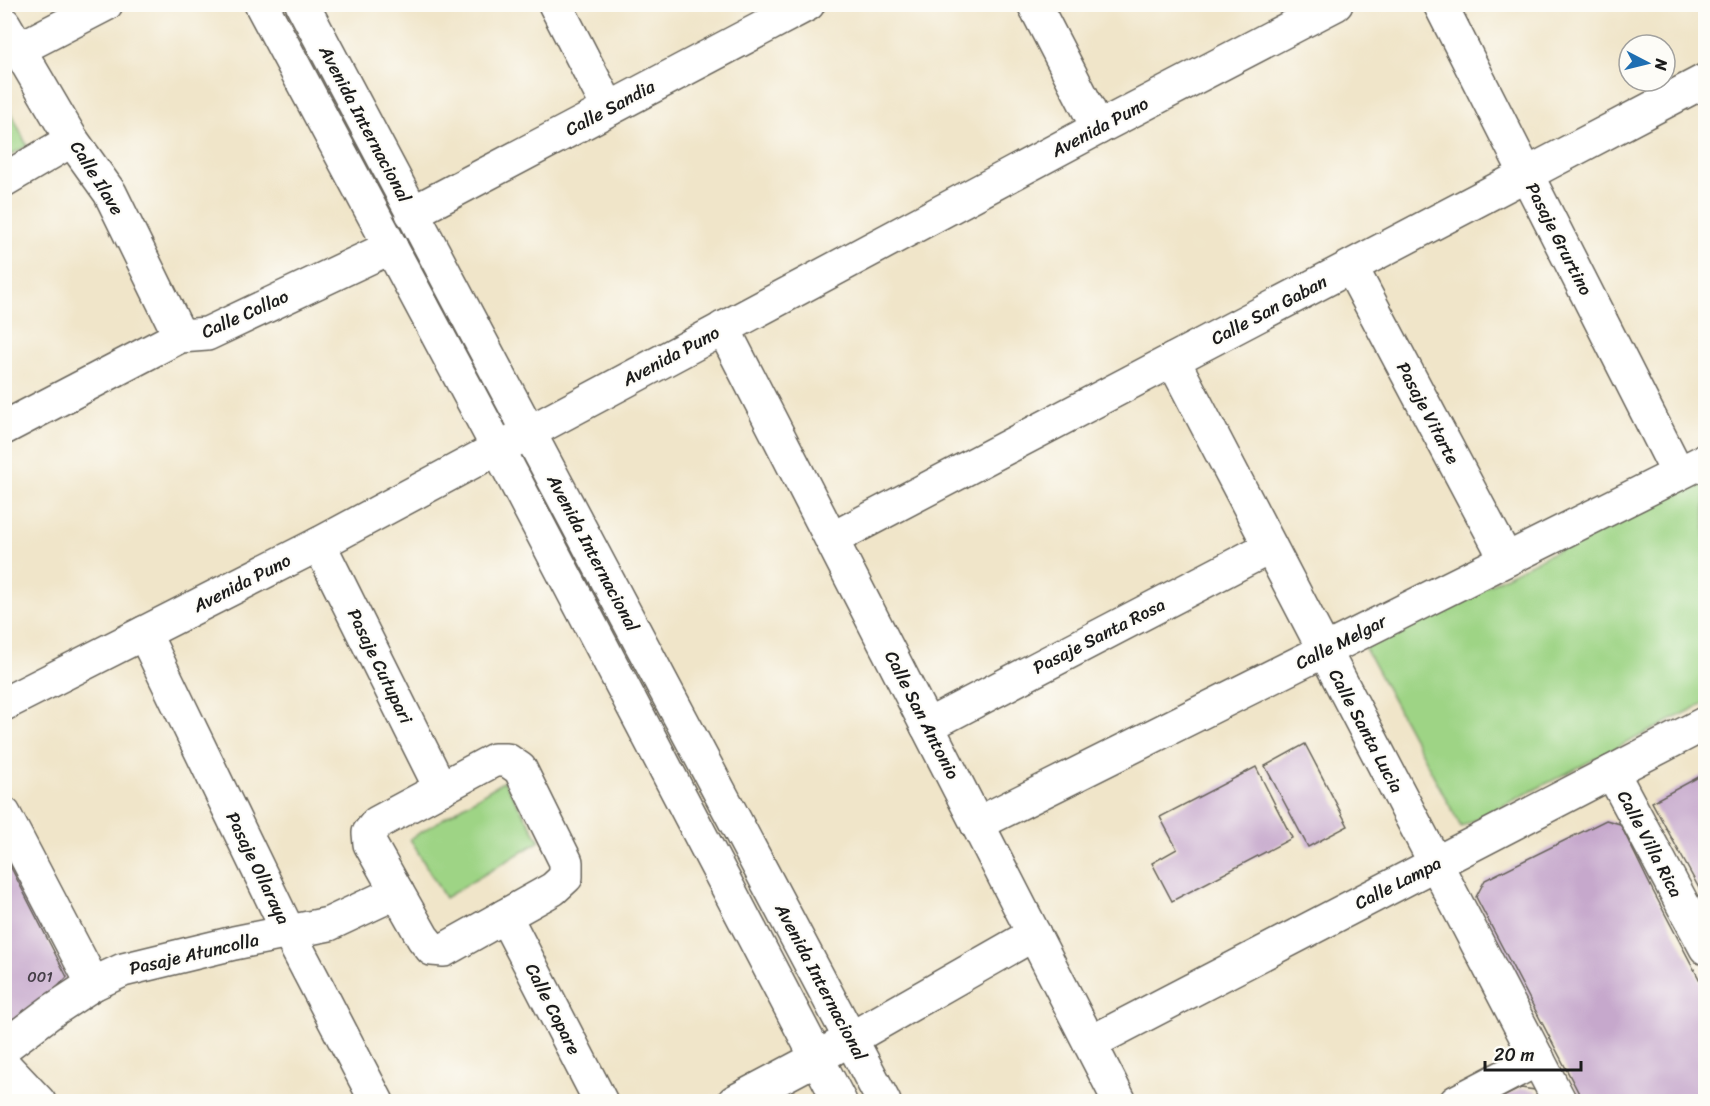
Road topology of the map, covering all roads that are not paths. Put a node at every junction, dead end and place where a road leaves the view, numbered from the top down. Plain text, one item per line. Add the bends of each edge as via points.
1 (106, 4) edge
2 (261, 4) edge
3 (302, 4) edge
4 (555, 4) edge
5 (808, 4) edge
6 (1034, 4) edge
7 (1336, 4) edge
8 (1440, 4) edge
9 (12, 37) edge
10 (1705, 80) edge
11 (609, 109) junction
12 (1098, 128) junction
13 (72, 140) junction
14 (1526, 174) junction
15 (4, 180) edge
16 (412, 213) junction
17 (391, 247) junction
18 (1351, 267) junction
19 (723, 328) junction
20 (180, 336) junction
21 (1173, 360) junction
22 (4, 428) edge
23 (529, 432) junction
24 (498, 448) junction
25 (1692, 466) edge
26 (831, 539) junction
27 (319, 544) junction
28 (1270, 547) junction
29 (1506, 559) junction
30 (144, 633) junction
31 (1324, 650) junction
32 (4, 704) edge
33 (1706, 723) edge
34 (927, 726) junction
35 (1612, 772) junction
36 (441, 789) junction
37 (4, 814) edge
38 (977, 824) junction
39 (1436, 864) junction
40 (397, 892) junction
41 (505, 916) junction
42 (289, 933) junction
43 (1034, 934) junction
44 (1706, 948) edge
45 (93, 984) junction
46 (851, 1038) junction
47 (1090, 1043) junction
48 (4, 1047) edge
49 (817, 1058) junction
50 (1538, 1059) junction
51 (4, 1065) edge
52 (39, 1101) edge
53 (377, 1101) edge
54 (601, 1101) edge
55 (734, 1101) edge
56 (840, 1101) edge
57 (884, 1101) edge
58 (1120, 1101) edge
59 (1456, 1101) edge
60 (1560, 1101) edge

1 - 9 street
2 - 17 street, Avenida Internacional
3 - 16 street, Avenida Internacional
4 - 11 street
5 - 11 street, Calle Sandia
6 - 12 street
7 - 12 street, Avenida Puno
8 - 14 street, Pasaje Grurtino
9 - 13 street, Calle Ilave
10 - 14 street, Calle San Gaban
11 - 16 street, Calle Sandia
12 - 19 street, Avenida Puno
13 - 15 street
13 - 20 street, Calle Ilave via 110,193
14 - 18 street, Calle San Gaban
14 - 25 street, Pasaje Grurtino
16 - 23 street, Avenida Internacional
17 - 20 street, Calle Collao via 207,334
17 - 24 street, Avenida Internacional
18 - 21 street, Calle San Gaban
18 - 29 street, Pasaje Vitarte
19 - 23 street, Avenida Puno
19 - 26 street, Calle San Antonio
20 - 22 street, Calle Collao
21 - 26 street, Calle San Gaban
21 - 28 street, Calle Santa Lucia
23 - 24 street, Avenida Puno
23 - 46 street, Avenida Internacional
24 - 27 street, Avenida Puno
24 - 49 street, Avenida Internacional
25 - 29 street, Calle Melgar
26 - 34 street, Calle San Antonio
27 - 30 street, Avenida Puno
27 - 36 street, Pasaje Cutupari
28 - 31 street, Calle Santa Lucia
28 - 34 street, Pasaje Santa Rosa
29 - 31 street, Calle Melgar
30 - 32 street, Avenida Puno
30 - 42 street, Pasaje Ollaraya
31 - 38 street, Calle Melgar
31 - 39 street, Calle Santa Lucia
33 - 35 street, Calle Lampa
34 - 38 street, Calle San Antonio
35 - 39 street, Calle Lampa
35 - 44 street, Calle Villa Rica
36 - 40 street via 377,823 369,833 370,844
36 - 41 street via 494,760 507,760 520,769 566,862 566,877 553,889
37 - 45 street
38 - 43 street, Calle San Antonio
39 - 47 street, Calle Lampa
39 - 50 street, Calle Santa Lucia
40 - 41 street via 432,949 444,950
40 - 42 street, Pasaje Atuncolla via 328,924
41 - 54 street, Calle Copare
42 - 45 street, Pasaje Atuncolla via 123,970
42 - 53 street, Pasaje Ollaraya
43 - 46 street
43 - 47 street, Calle San Antonio
45 - 48 street, Pasaje Atuncolla
46 - 49 street
46 - 57 street, Avenida Internacional
47 - 58 street, Calle San Antonio
49 - 55 street
49 - 56 street, Avenida Internacional
50 - 59 street
50 - 60 street, Calle Santa Lucia
51 - 52 street

